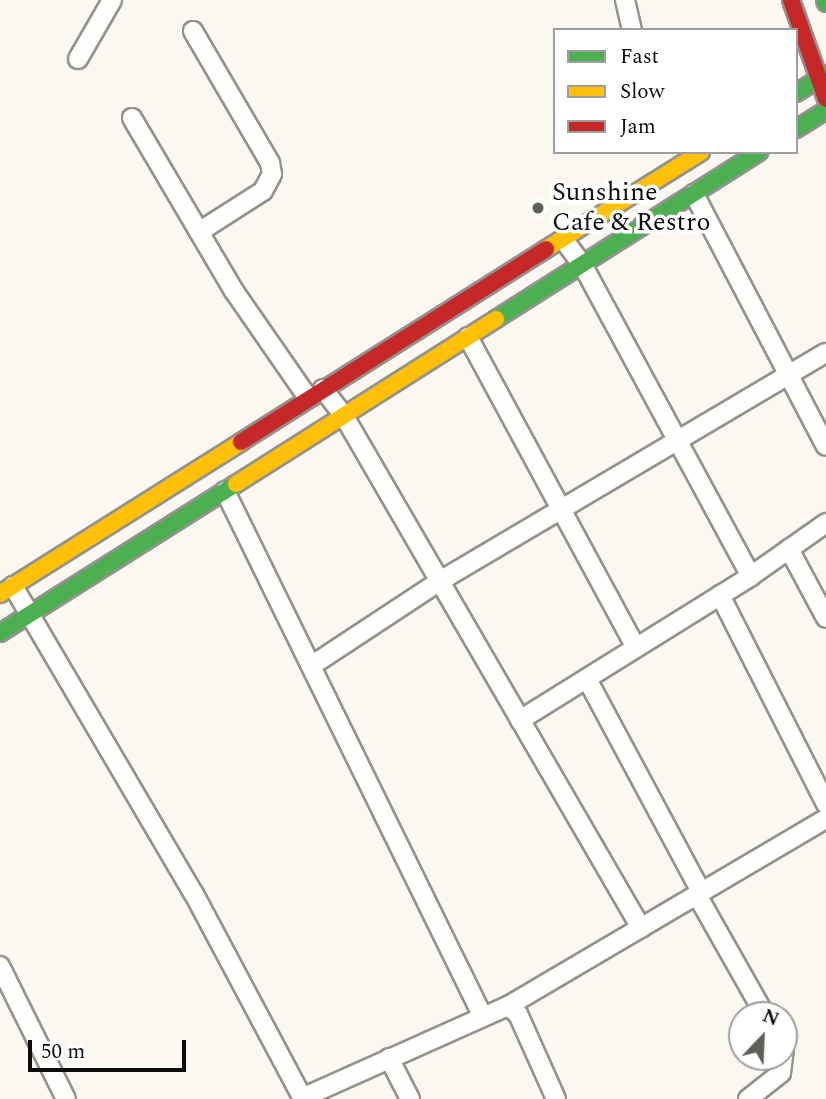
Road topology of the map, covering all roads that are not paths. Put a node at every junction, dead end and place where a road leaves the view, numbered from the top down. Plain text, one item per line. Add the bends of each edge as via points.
1 (112, 0) edge
2 (625, 0) edge
3 (791, 0) edge
4 (632, 28) edge
5 (193, 31) dead end
6 (78, 59) dead end
7 (822, 77) edge
8 (798, 92) edge
9 (826, 99) edge
10 (826, 110) edge
11 (132, 118) dead end
12 (798, 128) edge
13 (695, 154) edge
14 (756, 154) edge
15 (694, 194) junction
16 (199, 232) junction
17 (563, 239) junction
18 (582, 264) junction
19 (468, 337) junction
20 (826, 353) edge
21 (792, 373) junction
22 (316, 393) junction
23 (344, 415) junction
24 (675, 442) junction
25 (826, 446) edge
26 (225, 491) junction
27 (559, 511) junction
28 (826, 523) edge
29 (789, 549) junction
30 (751, 576) junction
31 (440, 581) junction
32 (6, 590) edge
33 (720, 595) junction
34 (30, 615) junction
35 (826, 618) edge
36 (0, 634) edge
37 (636, 648) junction
38 (311, 666) junction
39 (587, 679) junction
40 (520, 720) junction
41 (826, 804) edge
42 (826, 819) edge
43 (699, 893) junction
44 (641, 928) junction
45 (0, 966) edge
46 (757, 1001) edge
47 (508, 1006) junction
48 (482, 1014) junction
49 (389, 1058) junction
50 (781, 1071) edge
51 (302, 1098) edge
52 (66, 1099) edge
53 (410, 1099) edge
54 (556, 1099) edge
55 (748, 1099) edge

1 - 6 street
2 - 4 street
3 - 7 main road
5 - 16 street via 270,163 272,174 263,191
7 - 8 main road
7 - 9 main road
10 - 12 main road
11 - 16 street
13 - 17 main road
14 - 15 main road
15 - 18 main road
15 - 21 street
16 - 22 street
17 - 18 street
17 - 22 main road
18 - 19 main road
18 - 24 street
19 - 23 main road
19 - 27 street
20 - 21 street
21 - 24 street
21 - 25 street
22 - 23 street
22 - 32 main road
23 - 26 main road
23 - 31 street
24 - 27 street
24 - 30 street
26 - 34 main road
26 - 38 street
27 - 31 street
27 - 37 street
28 - 29 street
29 - 30 street
29 - 35 street
30 - 33 street
31 - 38 street
31 - 40 street
32 - 34 street
33 - 37 street
33 - 41 street
34 - 36 main road
34 - 51 street via 194,894
37 - 39 street
38 - 48 street
39 - 40 street
39 - 43 street
40 - 44 street
42 - 43 street
43 - 44 street
43 - 46 street
44 - 47 street
45 - 52 street
47 - 48 street
47 - 54 street via 518,1014
48 - 49 street
49 - 51 street
49 - 53 street
50 - 55 street via 774,1083

